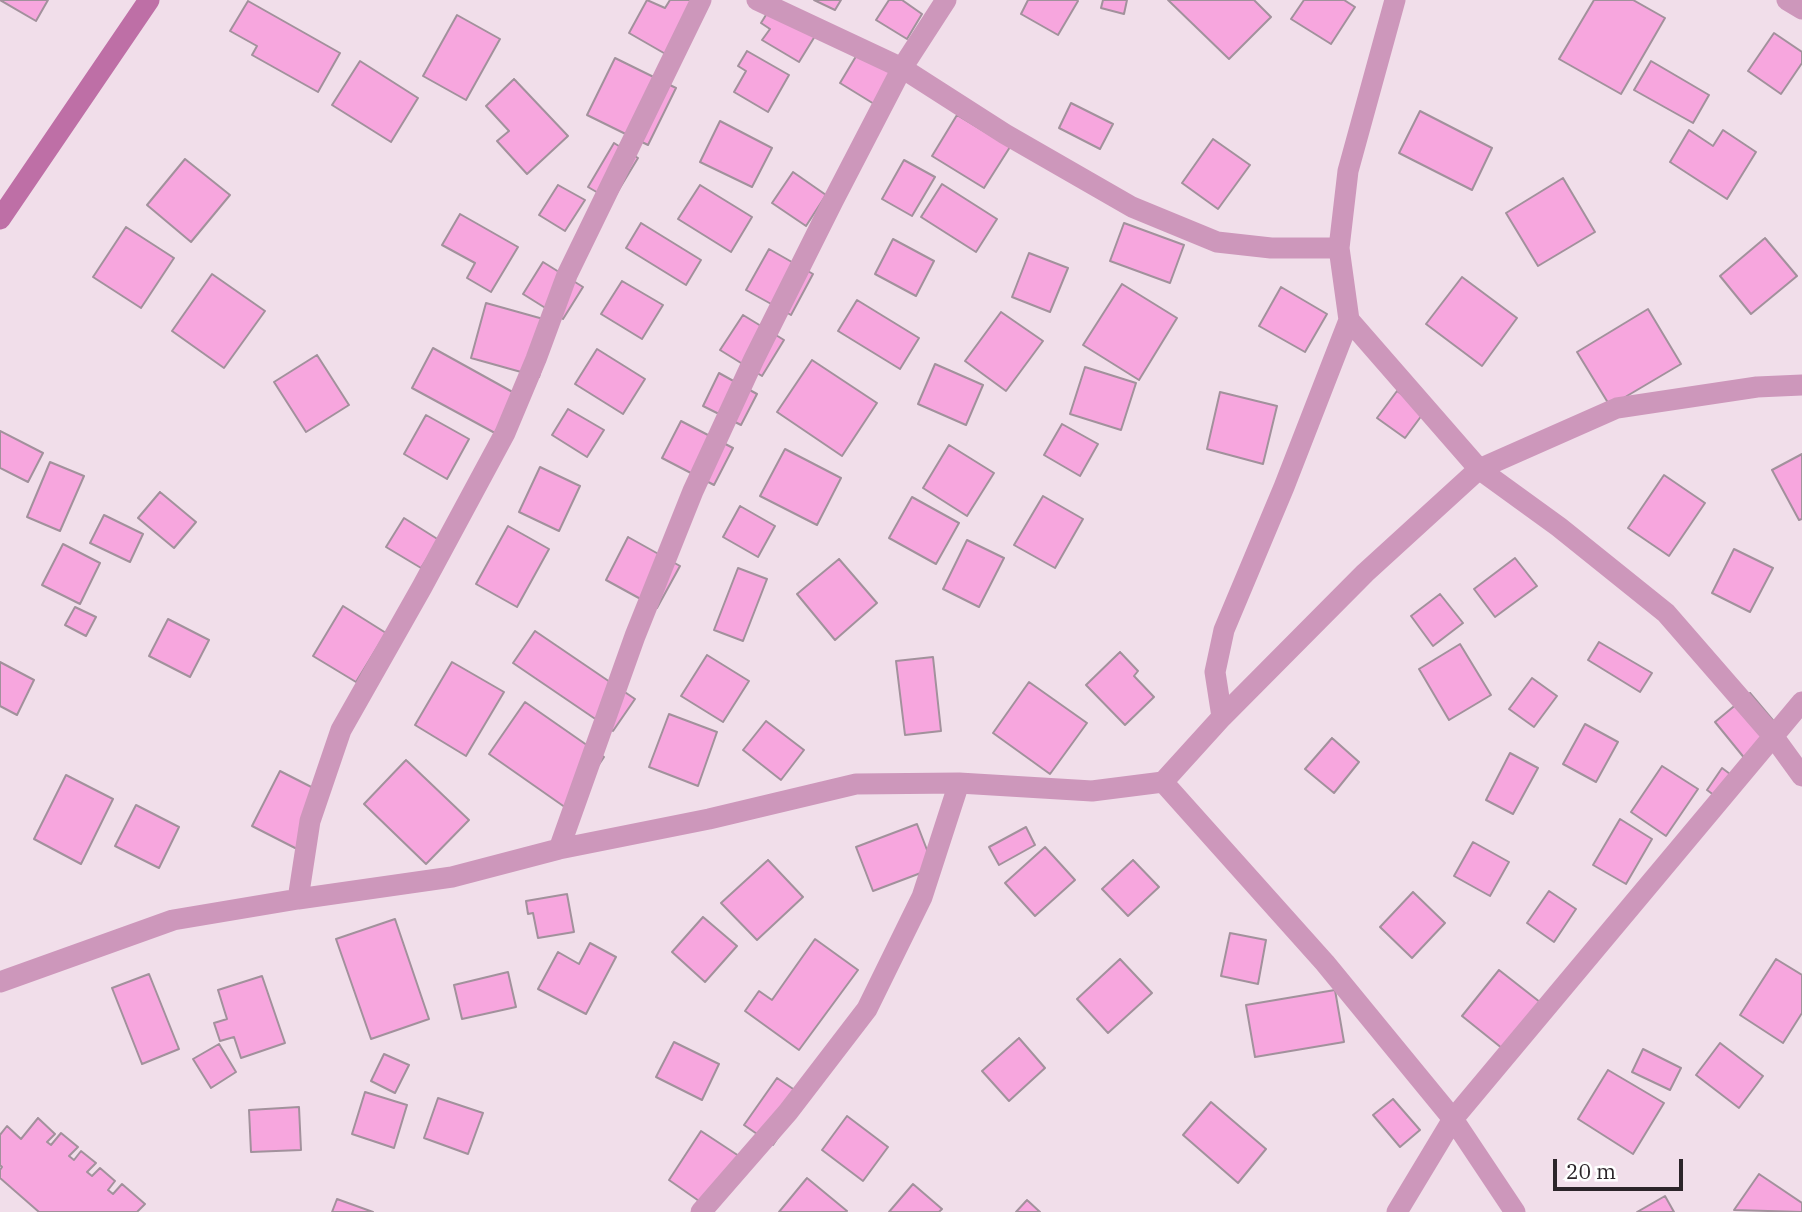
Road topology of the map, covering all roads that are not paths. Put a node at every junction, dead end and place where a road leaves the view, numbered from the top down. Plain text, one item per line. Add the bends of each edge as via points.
1 (149, 0) edge
2 (701, 0) edge
3 (757, 0) edge
4 (946, 0) edge
5 (1395, 0) edge
6 (1787, 0) edge
7 (1802, 9) edge
8 (902, 68) junction
9 (0, 219) edge
10 (1339, 248) junction
11 (1349, 320) junction
12 (1802, 384) edge
13 (1479, 469) junction
14 (1802, 702) edge
15 (1222, 718) junction
16 (1773, 736) junction
17 (1802, 776) edge
18 (1163, 782) junction
19 (959, 783) junction
20 (559, 849) junction
21 (298, 899) junction
22 (0, 982) edge
23 (1453, 1118) junction
24 (701, 1212) edge
25 (1397, 1212) edge
26 (1515, 1212) edge

1 - 9 street
2 - 21 street via 567,275 505,433 341,730 310,821
3 - 8 street
4 - 8 street
5 - 10 street via 1348,171
6 - 7 street
8 - 10 street via 1005,134 1132,207 1168,222 1217,242
8 - 20 street via 766,335 693,491
10 - 11 street
11 - 13 street
11 - 15 street via 1224,630 1215,672
12 - 13 street via 1617,408
13 - 15 street via 1365,573
13 - 16 street via 1666,613
14 - 16 street
15 - 18 street
16 - 17 street
16 - 23 street
18 - 19 street via 1092,791
18 - 23 street via 1325,963
19 - 20 street via 856,784
19 - 24 street via 922,897 867,1009 788,1112
20 - 21 street via 453,877
21 - 22 street via 173,920
23 - 25 street
23 - 26 street

